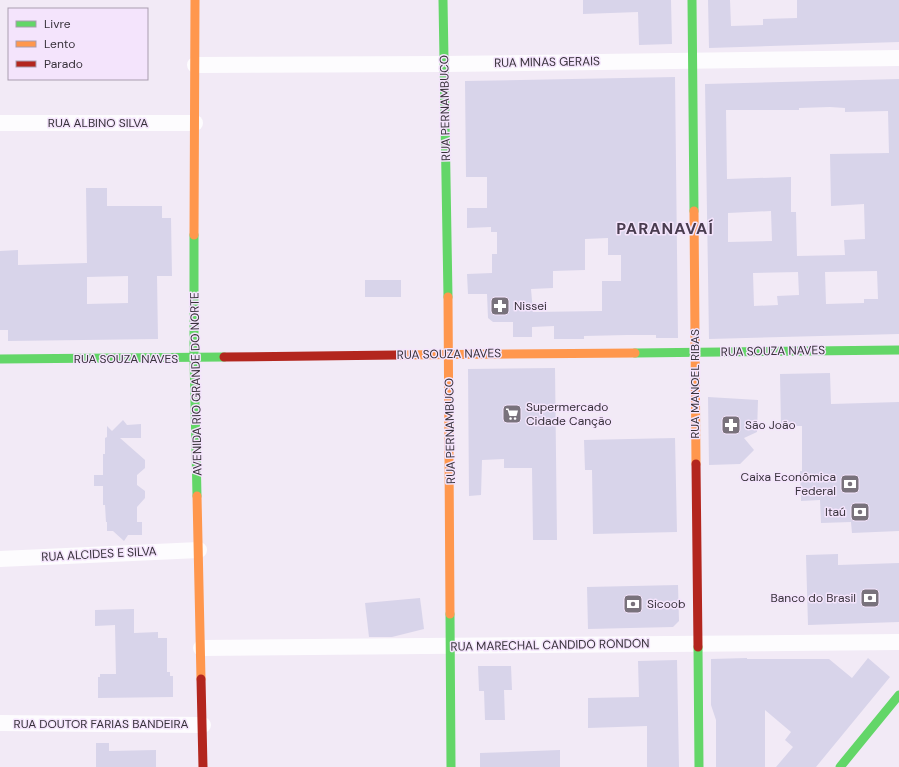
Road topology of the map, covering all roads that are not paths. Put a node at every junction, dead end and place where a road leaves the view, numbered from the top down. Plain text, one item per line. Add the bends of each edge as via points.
1 (195, 0) edge
2 (443, 0) edge
3 (692, 0) edge
4 (899, 58) edge
5 (692, 60) junction
6 (444, 64) junction
7 (196, 65) junction
8 (0, 123) edge
9 (196, 123) junction
10 (899, 350) edge
11 (695, 351) junction
12 (449, 354) junction
13 (194, 358) junction
14 (0, 360) edge
15 (199, 550) junction
16 (0, 559) edge
17 (899, 642) edge
18 (698, 643) junction
19 (450, 647) junction
20 (201, 648) junction
21 (899, 695) edge
22 (0, 723) edge
23 (202, 725) junction
24 (203, 767) edge
25 (451, 767) edge
26 (699, 767) edge
27 (840, 767) edge

1 - 7 street, AVENIDA RIO GRANDE DO NORTE
2 - 6 street, RUA PERNAMBUCO
3 - 5 street, RUA MANOEL RIBAS
4 - 5 street, RUA MINAS GERAIS
5 - 6 street, RUA MINAS GERAIS
5 - 11 street, RUA MANOEL RIBAS
6 - 7 street, RUA MINAS GERAIS
6 - 12 street, RUA PERNAMBUCO
7 - 9 street, AVENIDA RIO GRANDE DO NORTE
8 - 9 street, RUA ALBINO SILVA
9 - 13 street, AVENIDA RIO GRANDE DO NORTE
10 - 11 street, RUA SOUZA NAVES
11 - 12 street, RUA SOUZA NAVES
11 - 18 street, RUA MANOEL RIBAS
12 - 13 street, RUA SOUZA NAVES
12 - 19 street, RUA PERNAMBUCO
13 - 14 street, RUA SOUZA NAVES
13 - 15 street, AVENIDA RIO GRANDE DO NORTE
15 - 16 street, RUA ALCIDES E SILVA
15 - 20 street, AVENIDA RIO GRANDE DO NORTE
17 - 18 street, RUA MARECHAL CANDIDO RONDON
18 - 19 street, RUA MARECHAL CANDIDO RONDON
18 - 26 street, RUA MANOEL RIBAS
19 - 20 street, RUA MARECHAL CANDIDO RONDON
19 - 25 street, RUA PERNAMBUCO
20 - 23 street, AVENIDA RIO GRANDE DO NORTE
21 - 27 street
22 - 23 street, RUA DOUTOR FARIAS BANDEIRA
23 - 24 street, AVENIDA RIO GRANDE DO NORTE

